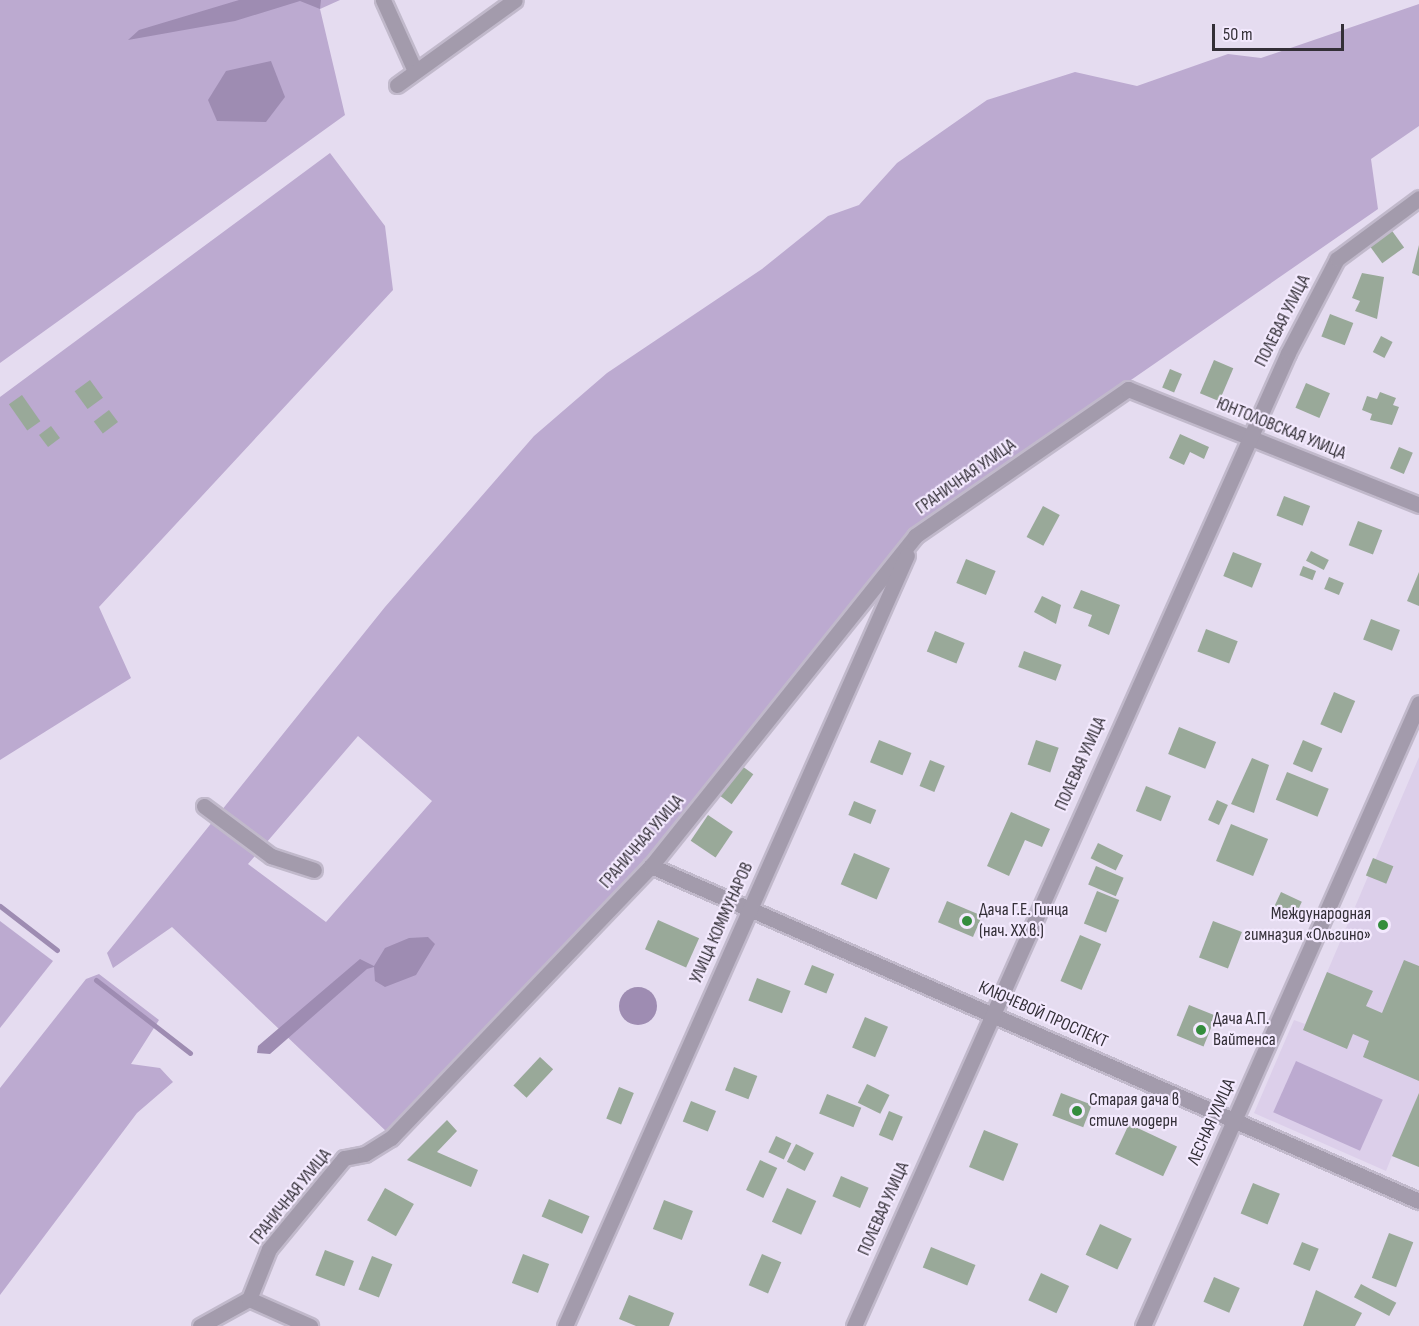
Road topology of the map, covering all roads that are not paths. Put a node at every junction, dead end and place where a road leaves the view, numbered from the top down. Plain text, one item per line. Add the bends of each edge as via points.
1 (383, 0) edge
2 (515, 0) edge
3 (415, 71) junction
4 (397, 85) dead end
5 (1419, 198) edge
6 (1128, 389) joint
7 (1248, 438) junction
8 (1419, 504) edge
9 (915, 537) junction
10 (1419, 703) edge
11 (204, 806) dead end
12 (651, 866) junction
13 (314, 870) dead end
14 (750, 909) junction
15 (990, 1014) junction
16 (1234, 1120) junction
17 (1419, 1200) edge
18 (249, 1299) junction
19 (279, 1320) edge
20 (200, 1326) edge
21 (310, 1326) edge
22 (565, 1326) edge
23 (854, 1326) edge
24 (1143, 1326) edge

1 - 3 street
2 - 3 street
3 - 4 street
5 - 7 street, ПОЛЕВАЯ УЛИЦА via 1337,259
6 - 7 street, ЮНТОЛОВСКАЯ УЛИЦА
6 - 9 street, ГРАНИЧНАЯ УЛИЦА
7 - 8 street, ЮНТОЛОВСКАЯ УЛИЦА
7 - 15 street, ПОЛЕВАЯ УЛИЦА
9 - 12 street, ГРАНИЧНАЯ УЛИЦА
9 - 14 street, УЛИЦА КОММУНАРОВ
10 - 16 street, ЛЕСНАЯ УЛИЦА
11 - 13 street via 271,856
12 - 14 street, КЛЮЧЕВОЙ ПРОСПЕКТ
12 - 18 street, ГРАНИЧНАЯ УЛИЦА via 391,1138 365,1154 344,1158 269,1249
14 - 15 street, КЛЮЧЕВОЙ ПРОСПЕКТ
14 - 22 street, УЛИЦА КОММУНАРОВ
15 - 16 street, КЛЮЧЕВОЙ ПРОСПЕКТ
15 - 23 street, ПОЛЕВАЯ УЛИЦА
16 - 17 street, КЛЮЧЕВОЙ ПРОСПЕКТ
16 - 24 street, ЛЕСНАЯ УЛИЦА
18 - 19 street
18 - 20 street
19 - 21 street

